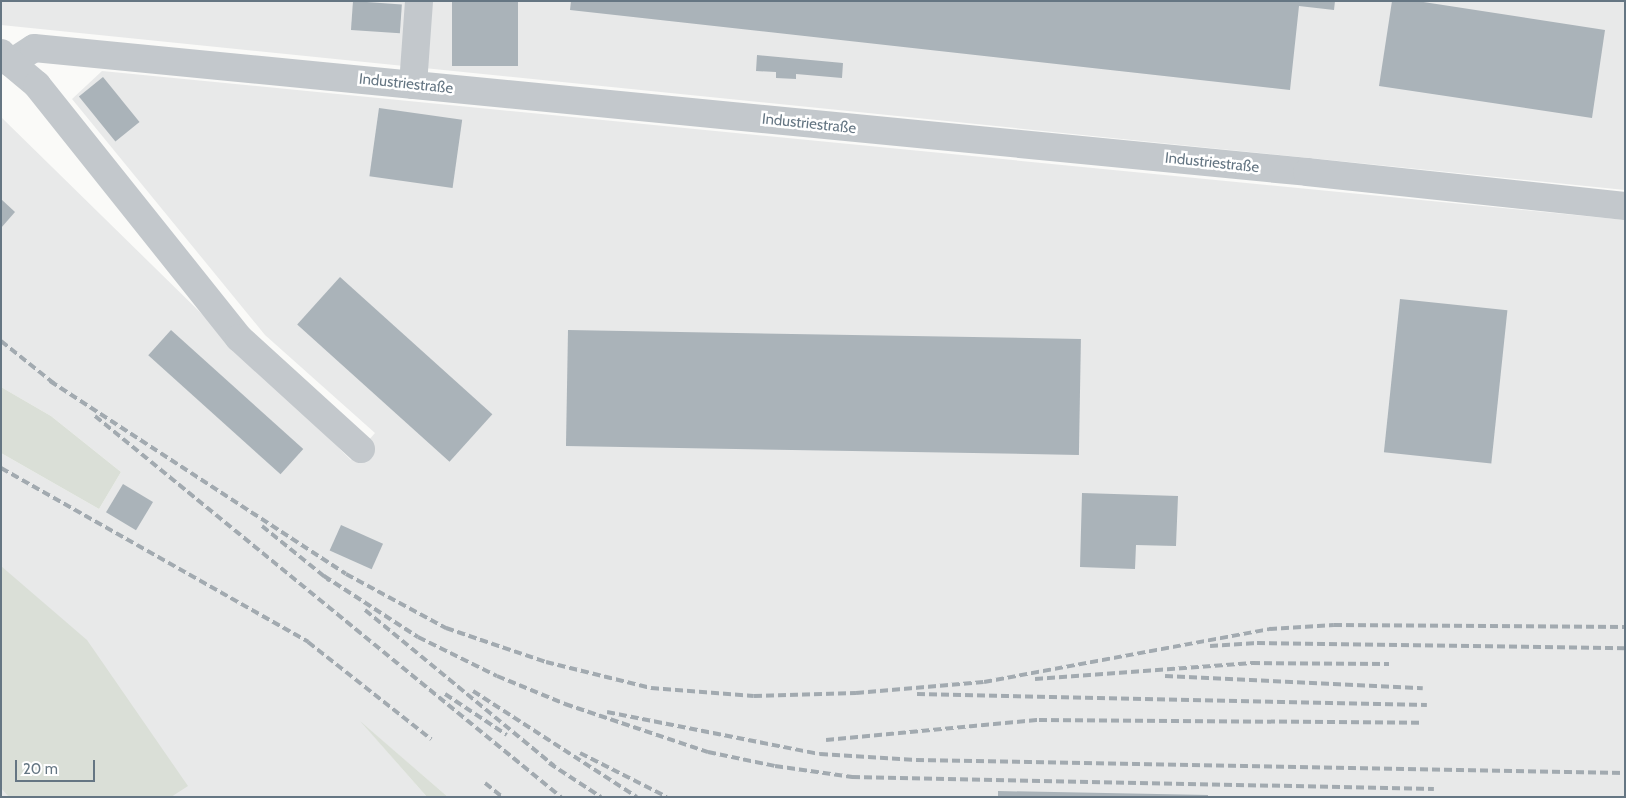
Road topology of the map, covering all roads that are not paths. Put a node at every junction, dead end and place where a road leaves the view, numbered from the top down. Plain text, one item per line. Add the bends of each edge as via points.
1 (419, 1) edge
2 (6, 58) edge
3 (413, 85) junction
4 (1625, 206) edge
5 (360, 449) dead end

1 - 3 street
2 - 3 street, Industriestraße via 34,48
2 - 5 street via 37,85 239,338
3 - 4 street, Industriestraße

